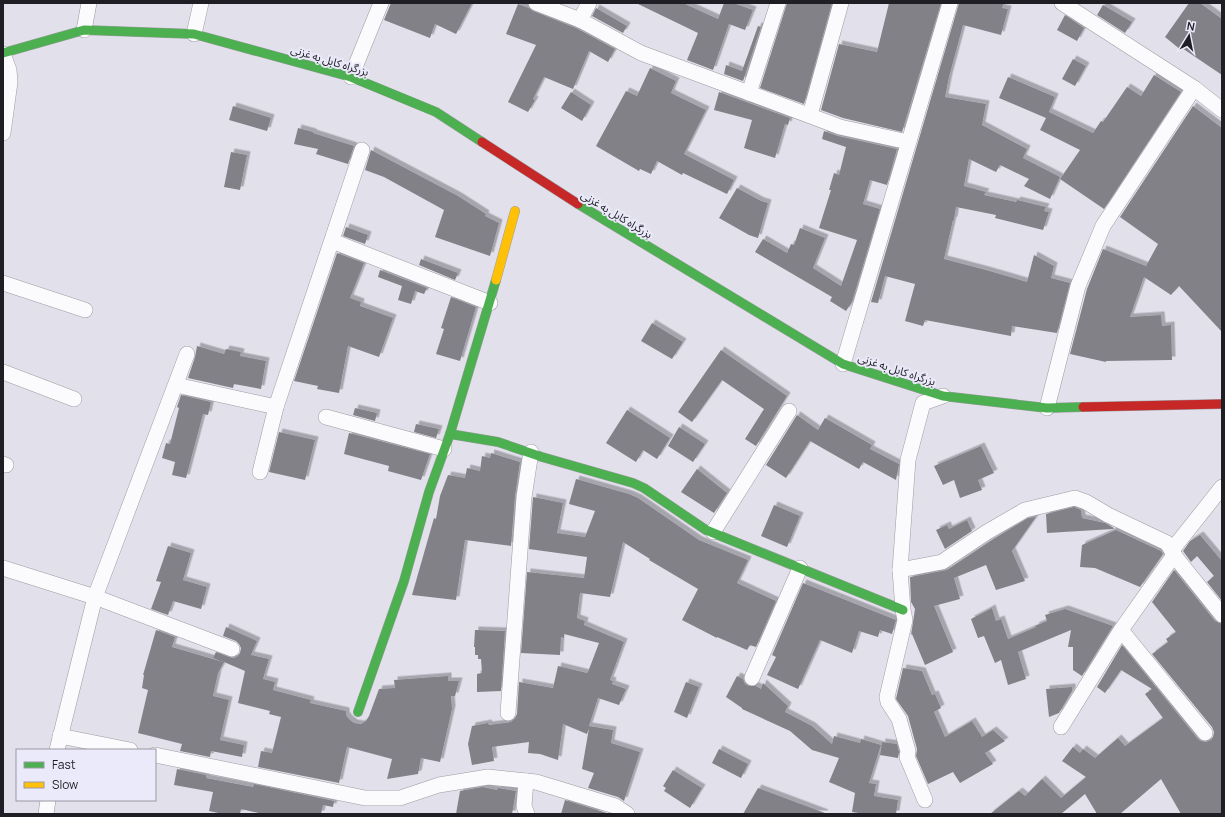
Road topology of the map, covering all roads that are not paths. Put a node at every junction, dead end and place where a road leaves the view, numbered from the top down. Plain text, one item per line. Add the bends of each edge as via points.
1 (89, 3) edge
2 (201, 3) edge
3 (381, 3) edge
4 (536, 3) edge
5 (589, 3) edge
6 (778, 3) edge
7 (841, 3) edge
8 (950, 3) edge
9 (1062, 3) edge
10 (580, 20) junction
11 (84, 30) junction
12 (194, 34) junction
13 (3, 54) edge
14 (351, 77) junction
15 (1194, 88) junction
16 (749, 93) junction
17 (1222, 110) edge
18 (810, 116) junction
19 (3, 133) edge
20 (908, 142) junction
21 (362, 150) dead end
22 (515, 211) dead end
23 (332, 241) junction
24 (3, 283) edge
25 (490, 303) junction
26 (85, 310) dead end
27 (187, 354) dead end
28 (843, 364) junction
29 (3, 372) edge
30 (176, 385) junction
31 (943, 396) junction
32 (74, 399) dead end
33 (1222, 404) edge
34 (276, 407) junction
35 (1047, 408) junction
36 (789, 411) dead end
37 (326, 417) dead end
38 (450, 434) junction
39 (444, 449) junction
40 (531, 452) junction
41 (260, 472) dead end
42 (1222, 487) edge
43 (713, 532) junction
44 (1173, 552) junction
45 (3, 568) edge
46 (800, 568) junction
47 (900, 570) junction
48 (95, 597) junction
49 (903, 610) junction
50 (1222, 615) edge
51 (1121, 630) junction
52 (232, 649) dead end
53 (752, 678) dead end
54 (358, 712) dead end
55 (508, 713) dead end
56 (1061, 727) dead end
57 (1205, 733) dead end
58 (59, 743) edge
59 (120, 749) edge
60 (156, 755) edge
61 (526, 781) junction
62 (925, 800) dead end
63 (527, 814) edge
64 (627, 814) edge

1 - 11 street
2 - 12 street
3 - 14 street
4 - 10 street
5 - 10 street
6 - 16 street
7 - 18 street
8 - 20 street
9 - 15 street
10 - 16 street via 642,52
11 - 12 main road, بزرگراه کابل به غزنی
11 - 13 main road, بزرگراه کابل به غزنی
12 - 14 main road, بزرگراه کابل به غزنی
13 - 19 street via 10,82
14 - 28 main road, بزرگراه کابل به غزنی via 436,112 583,207
15 - 17 street
15 - 35 street via 1103,226 1078,286
16 - 18 street
18 - 20 street via 840,127
20 - 28 street
21 - 23 street
22 - 25 main road
23 - 25 street
23 - 34 street
24 - 26 street
25 - 38 main road
27 - 30 street
28 - 31 main road, بزرگراه کابل به غزنی
29 - 32 street
30 - 34 street
30 - 48 street
31 - 35 main road, بزرگراه کابل به غزنی
31 - 47 street via 923,402 908,460
33 - 35 main road, بزرگراه کابل به غزنی
34 - 41 street
36 - 43 street
37 - 39 street
38 - 39 main road
38 - 40 main road via 498,442
39 - 54 main road via 404,581
40 - 43 main road via 633,483
40 - 55 street via 524,497
42 - 44 street
43 - 46 main road
44 - 47 street via 1167,543 1075,498 1025,510 942,562
44 - 50 street
44 - 51 street
45 - 48 street
46 - 49 main road
46 - 53 street
47 - 49 street
48 - 52 street
48 - 58 street
49 - 62 street via 905,620 887,697 899,719 908,757
51 - 56 street
51 - 57 street
58 - 59 street
60 - 61 street via 365,798 400,798 438,785 488,777
61 - 63 street via 524,806
61 - 64 street via 615,806

